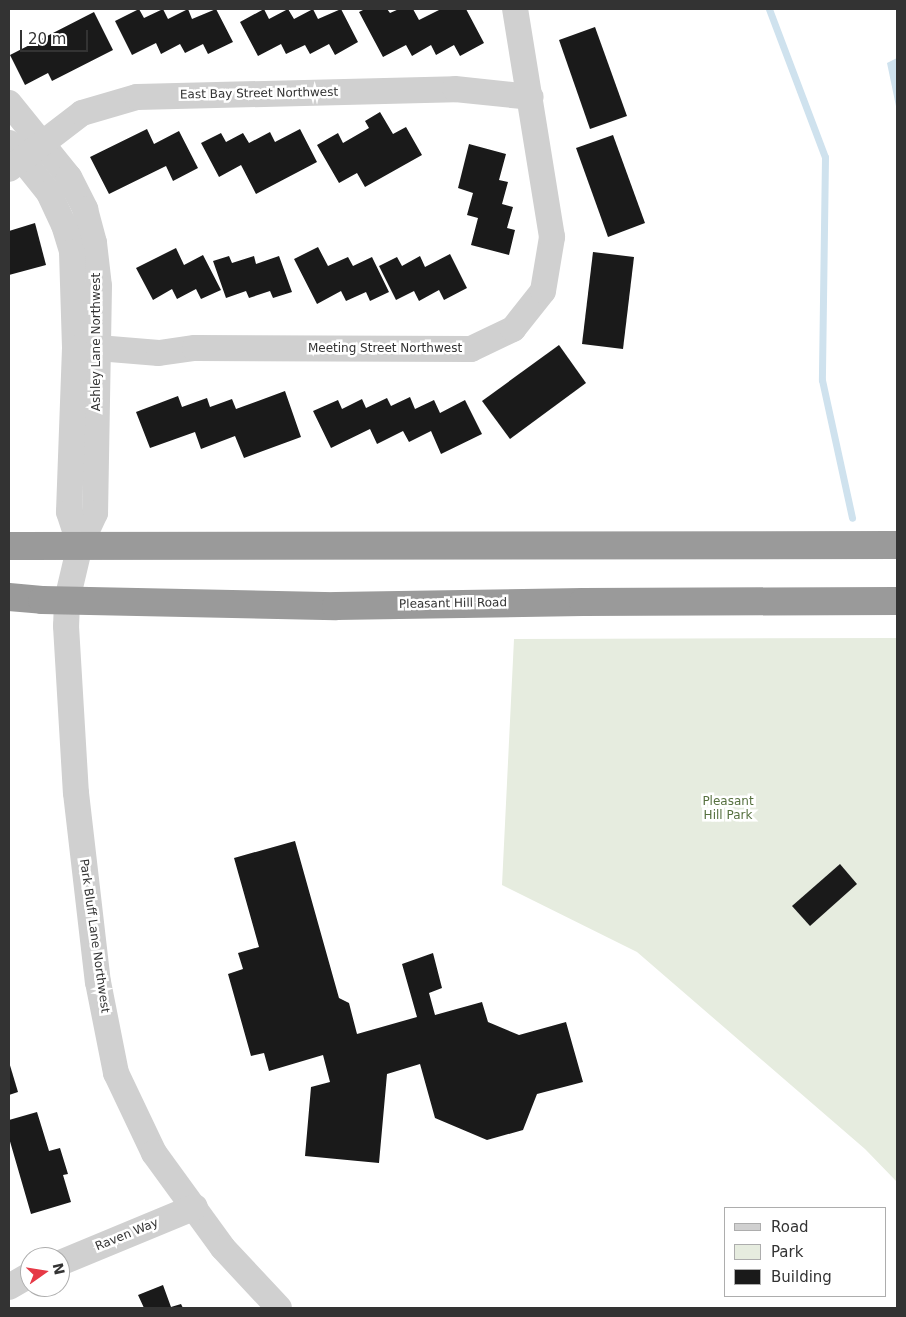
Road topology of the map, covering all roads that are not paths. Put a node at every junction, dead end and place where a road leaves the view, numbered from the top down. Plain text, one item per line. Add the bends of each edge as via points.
1 (515, 9) edge
2 (531, 98) junction
3 (9, 103) edge
4 (42, 142) junction
5 (13, 157) edge
6 (98, 348) junction
7 (80, 545) junction
8 (897, 545) edge
9 (9, 546) edge
10 (9, 597) edge
11 (67, 600) junction
12 (897, 601) edge
13 (195, 1207) junction
14 (70, 1259) edge
15 (20, 1281) edge
16 (9, 1287) edge
17 (279, 1308) edge

1 - 2 street, Meeting Street Northwest
2 - 4 street, East Bay Street Northwest via 455,89 137,97 82,113
2 - 6 street, Meeting Street Northwest via 552,237 543,291 513,329 471,349 195,348 159,353
3 - 4 street, Ashley Lane Northwest
4 - 5 street, East Bay Street Northwest
4 - 6 street, Ashley Lane Northwest via 69,177 84,209 94,243 99,286
5 - 7 street, Ashley Lane Northwest via 49,193 72,252 75,348 69,512
6 - 7 street, Ashley Lane Northwest via 95,513
7 - 8 highway
7 - 9 highway
7 - 11 street, Ashley Lane Northwest
10 - 11 highway, Pleasant Hill Road
11 - 12 highway, Pleasant Hill Road via 336,606
11 - 13 street, Park Bluff Lane Northwest via 76,793 98,982 116,1073 154,1153
13 - 14 street, Raven Way
13 - 17 street, Park Bluff Lane Northwest via 223,1248
15 - 16 street

